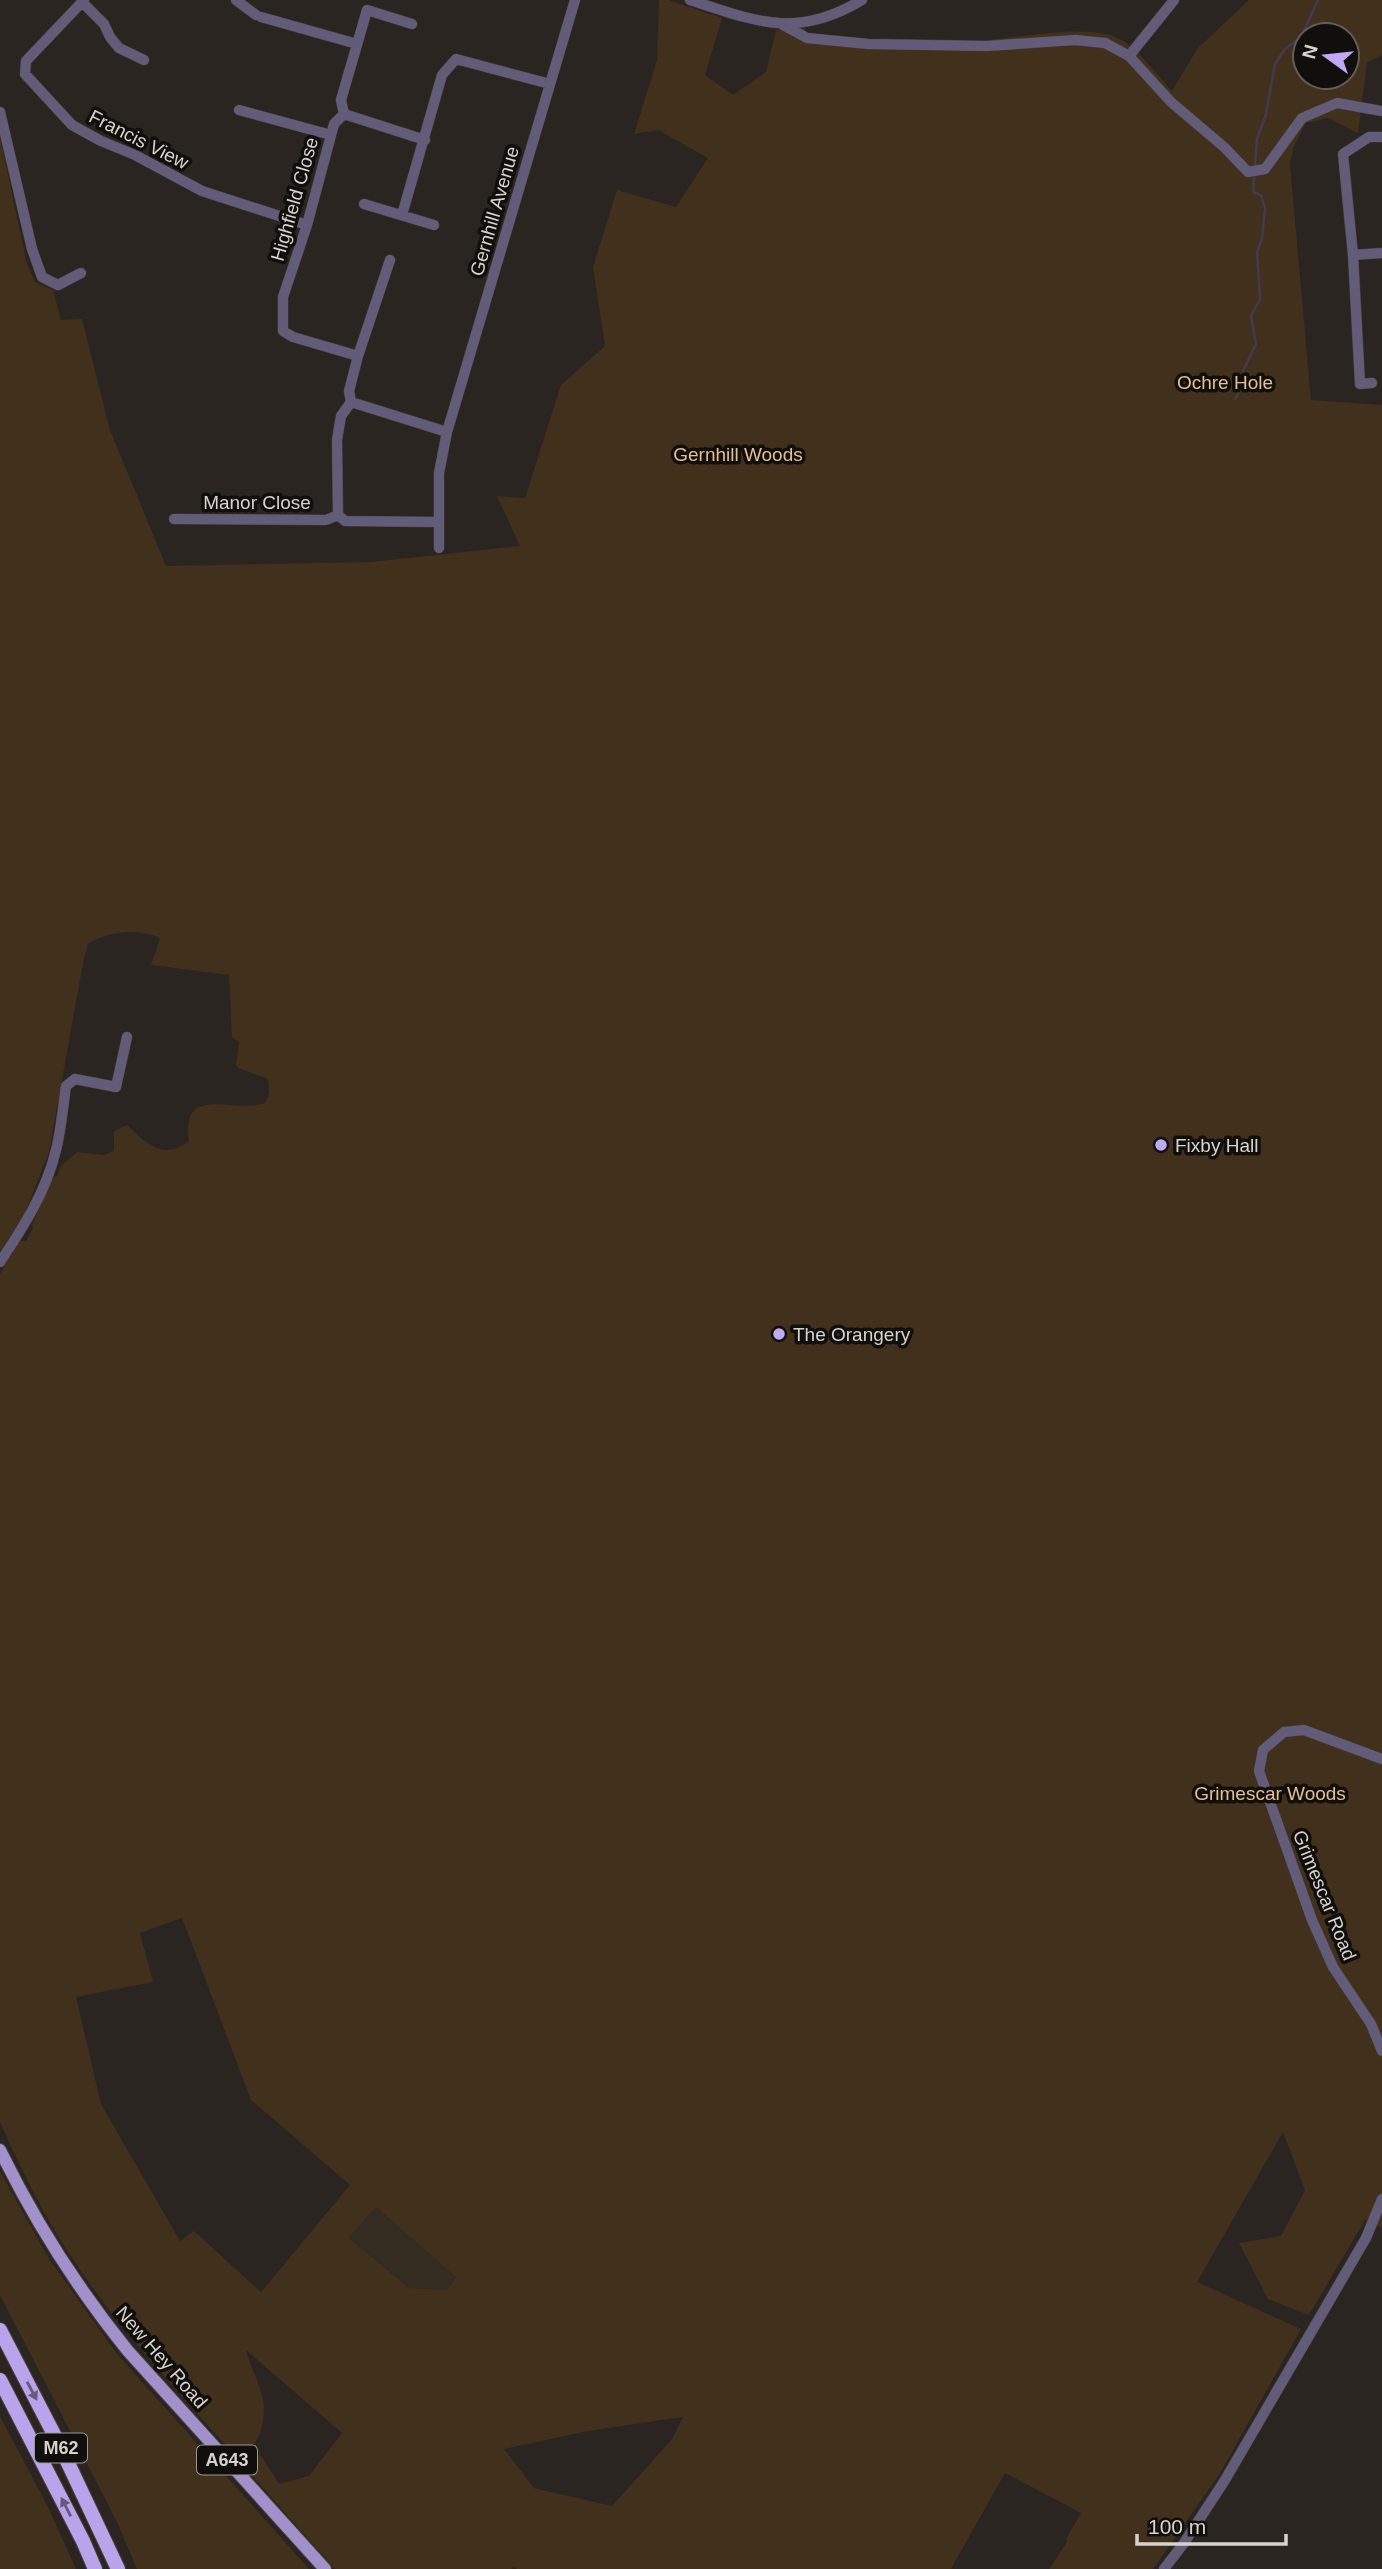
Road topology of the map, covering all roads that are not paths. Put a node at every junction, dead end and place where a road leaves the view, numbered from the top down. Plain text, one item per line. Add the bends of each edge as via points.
1 (236, 0) edge
2 (575, 0) edge
3 (690, 0) edge
4 (862, 0) edge
5 (1174, 0) edge
6 (83, 1) edge
7 (412, 24) dead end
8 (783, 25) junction
9 (357, 44) junction
10 (1129, 56) junction
11 (144, 60) dead end
12 (550, 84) junction
13 (239, 110) dead end
14 (1382, 111) edge
15 (0, 112) edge
16 (344, 114) junction
17 (331, 135) junction
18 (1382, 137) edge
19 (425, 140) junction
20 (364, 204) dead end
21 (402, 215) junction
22 (307, 225) junction
23 (434, 225) dead end
24 (1382, 253) edge
25 (1353, 256) junction
26 (390, 260) dead end
27 (81, 272) dead end
28 (358, 356) junction
29 (1372, 383) dead end
30 (351, 402) junction
31 (447, 432) junction
32 (338, 516) junction
33 (174, 519) dead end
34 (439, 522) junction
35 (439, 548) dead end
36 (127, 1037) dead end
37 (0, 1262) edge
38 (1382, 1759) edge
39 (1382, 2050) edge
40 (0, 2150) edge
41 (1382, 2199) edge
42 (0, 2330) edge
43 (0, 2380) edge
44 (94, 2569) edge
45 (118, 2569) edge
46 (325, 2569) edge
47 (1164, 2569) edge

1 - 9 street via 258,16
2 - 12 street, Gernhill Avenue
3 - 8 street via 749,20
4 - 8 street via 830,16
5 - 10 street
6 - 11 street via 119,48
6 - 22 street, Francis View via 26,61 24,74 72,125 202,191
7 - 9 street, Highfield Close via 367,10
8 - 10 street via 807,38 868,44 987,46 1075,40 1105,43
9 - 16 street, Highfield Close via 341,100
10 - 14 street via 1171,102 1248,172 1265,169 1302,118 1336,103
12 - 19 street via 456,59 442,75
12 - 31 street, Gernhill Avenue
13 - 17 street
15 - 27 street via 42,277 58,285
16 - 17 street, Highfield Close
16 - 19 street
17 - 22 street, Highfield Close
18 - 25 street via 1370,137 1343,154
19 - 21 street
20 - 21 street
21 - 23 street
22 - 28 street, Highfield Close via 283,296 283,331
24 - 25 street
25 - 29 street via 1360,384
26 - 28 street
28 - 30 street via 349,391
30 - 31 street
30 - 32 street, Manor Close via 341,416 337,440
31 - 34 street, Gernhill Avenue via 439,473
32 - 33 street, Manor Close via 326,520
32 - 34 street, Manor Close via 345,521
34 - 35 street, Gernhill Avenue
36 - 37 street via 116,1087 75,1079 66,1086 57,1149 48,1175 28,1220
38 - 39 street, Grimescar Road via 1304,1730 1284,1732 1263,1750 1259,1771 1312,1920 1333,1967 1371,2024
40 - 46 main road, New Hey Road / A643 via 57,2254 103,2319
41 - 47 street via 1366,2238 1225,2480
42 -> 45 highway, M62
44 -> 43 highway, M62

